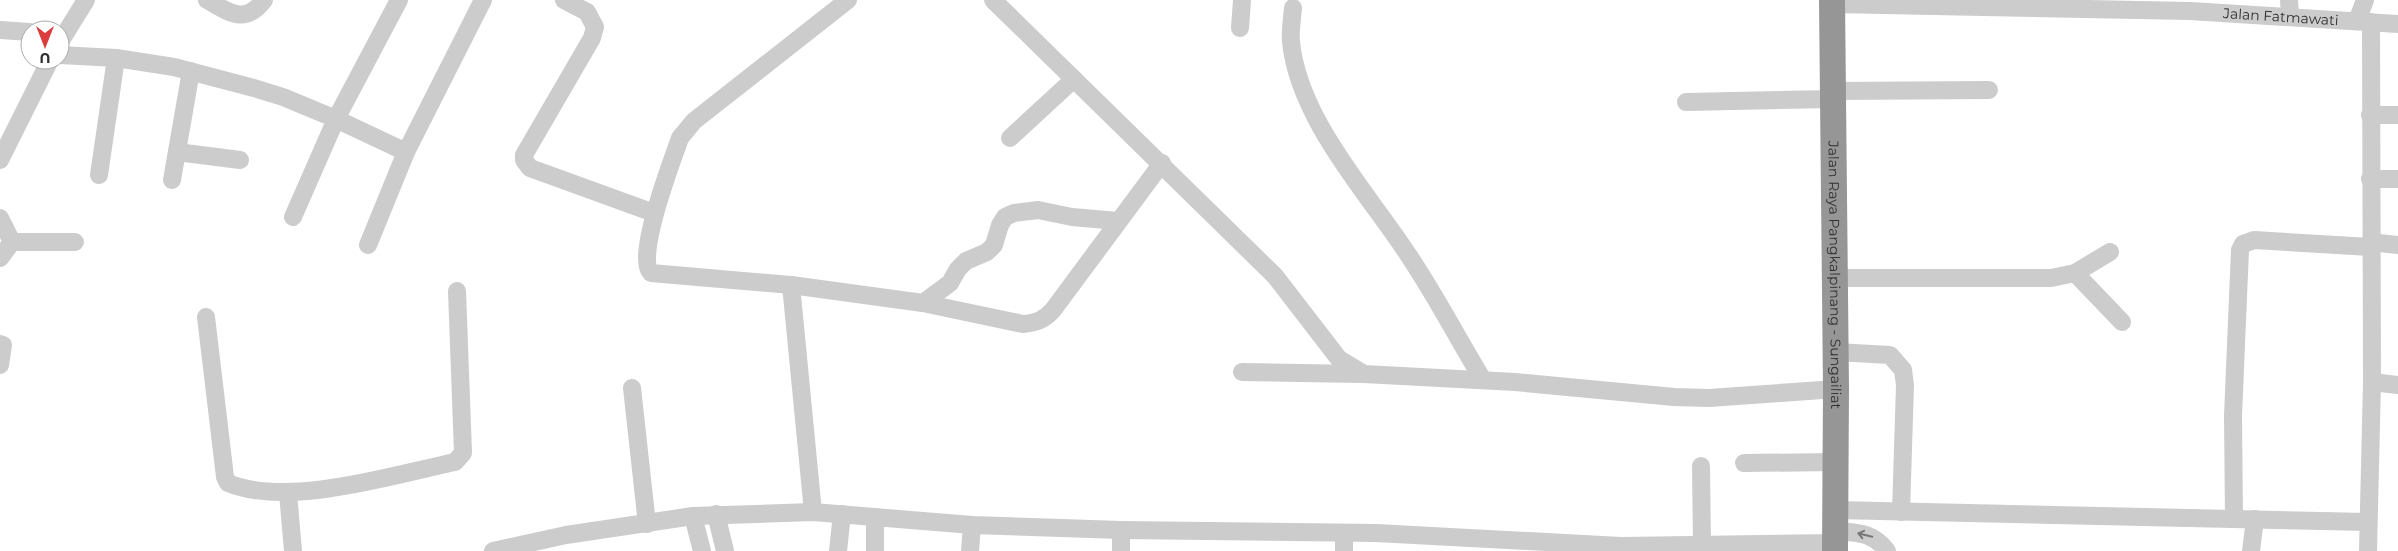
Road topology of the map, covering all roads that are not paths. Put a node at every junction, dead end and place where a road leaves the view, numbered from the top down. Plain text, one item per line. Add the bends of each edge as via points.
1 (86, 0) edge
2 (207, 0) edge
3 (264, 0) edge
4 (398, 0) edge
5 (483, 0) edge
6 (564, 0) edge
7 (848, 0) edge
8 (993, 0) edge
9 (1242, 0) edge
10 (2365, 0) edge
11 (1832, 2) edge
12 (2101, 5) edge
13 (2190, 6) edge
14 (1294, 8) dead end
15 (2290, 8) edge
16 (2364, 21) junction
17 (70, 23) edge
18 (2398, 24) edge
19 (1240, 28) dead end
20 (0, 30) edge
21 (20, 31) edge
22 (70, 56) edge
23 (116, 58) junction
24 (45, 70) edge
25 (191, 72) junction
26 (1074, 79) junction
27 (1989, 90) dead end
28 (1833, 95) junction
29 (1686, 102) dead end
30 (2370, 115) junction
31 (2398, 115) edge
32 (336, 119) junction
33 (1010, 138) dead end
34 (177, 152) junction
35 (406, 152) junction
36 (0, 160) edge
37 (240, 160) dead end
38 (1162, 163) junction
39 (100, 175) dead end
40 (2370, 179) junction
41 (2398, 179) edge
42 (172, 180) dead end
43 (654, 214) junction
44 (293, 217) dead end
45 (0, 218) edge
46 (1118, 221) junction
47 (12, 242) junction
48 (75, 242) dead end
49 (368, 245) dead end
50 (2370, 245) junction
51 (2398, 245) edge
52 (2110, 252) dead end
53 (0, 258) edge
54 (2075, 273) junction
55 (1835, 278) junction
56 (791, 285) junction
57 (457, 291) dead end
58 (923, 303) junction
59 (206, 317) dead end
60 (2122, 322) dead end
61 (0, 344) edge
62 (1836, 352) junction
63 (0, 365) edge
64 (1242, 372) dead end
65 (1364, 374) junction
66 (1483, 380) junction
67 (2372, 382) junction
68 (2398, 385) edge
69 (632, 388) dead end
70 (1836, 390) junction
71 (1836, 462) junction
72 (1744, 463) dead end
73 (1701, 466) dead end
74 (288, 493) junction
75 (813, 512) junction
76 (1901, 512) junction
77 (716, 514) junction
78 (842, 514) junction
79 (692, 516) junction
80 (875, 517) junction
81 (2234, 518) junction
82 (2255, 519) junction
83 (2368, 522) junction
84 (647, 524) junction
85 (972, 525) junction
86 (1121, 530) junction
87 (1836, 534) edge
88 (1344, 542) edge
89 (1702, 545) junction
90 (1621, 548) edge
91 (293, 551) edge
92 (493, 551) edge
93 (702, 551) edge
94 (725, 551) edge
95 (838, 551) edge
96 (875, 551) edge
97 (970, 551) edge
98 (1121, 551) edge
99 (1887, 551) edge
100 (2251, 551) edge
101 (2368, 551) edge

1 - 17 street
2 - 3 street via 226,11 246,15 256,11
4 - 32 street
5 - 35 street
6 - 43 street via 587,12 595,27 592,38 524,160 530,168
7 - 43 street via 694,121 680,138
8 - 26 street
9 - 19 street
10 - 16 street
11 - 12 street, Jalan Fatmawati
11 - 28 highway, Jalan Raya Pangkalpinang - Sungailiat
12 - 13 street, Jalan Fatmawati
13 - 15 street, Jalan Fatmawati
14 - 66 street via 1293,57 1311,106 1331,143 1420,272
15 - 16 street, Jalan Fatmawati
16 - 18 street, Jalan Fatmawati
16 - 30 street
20 - 21 street
22 - 23 street
23 - 25 street
23 - 39 street
24 - 36 street
25 - 32 street via 283,97
25 - 34 street
26 - 33 street
26 - 38 street
27 - 28 street
28 - 29 street
28 - 55 highway, Jalan Raya Pangkalpinang - Sungailiat
30 - 31 street
30 - 40 street
32 - 35 street
32 - 44 street
34 - 37 street
34 - 42 street
35 - 49 street
38 - 46 street
38 - 65 street via 1279,281 1338,359
40 - 41 street
40 - 50 street
43 - 56 street via 646,264 651,273
45 - 47 street
46 - 58 street via 1038,210 1005,217 994,245 987,252 966,260 950,283
46 - 58 street via 1053,310 1041,321 1023,324
47 - 48 street
47 - 53 street
50 - 51 street
50 - 67 street
50 - 81 street via 2254,240 2243,244 2240,250 2233,416
52 - 54 street
54 - 55 street via 2051,278
54 - 60 street
55 - 62 highway, Jalan Raya Pangkalpinang - Sungailiat
56 - 58 street
56 - 75 street
57 - 74 street via 463,453 460,458 455,462 328,489
59 - 74 street via 225,477 235,486
61 - 63 street via 3,345
62 - 70 highway, Jalan Raya Pangkalpinang - Sungailiat
62 - 76 street via 1890,355 1902,370 1905,385
64 - 65 street
65 - 66 street
66 - 70 street via 1692,398
67 - 68 street
67 - 83 street
69 - 84 street
70 - 71 highway, Jalan Raya Pangkalpinang - Sungailiat
71 - 72 street
71 - 87 highway, Jalan Raya Pangkalpinang - Sungailiat
73 - 89 street
74 - 91 street
75 - 77 street
75 - 78 street
76 - 81 street
76 - 87 street
77 - 79 street
77 - 94 street
78 - 80 street
78 - 95 street
79 - 84 street
79 - 93 street
80 - 85 street
80 - 96 street
81 - 82 street
82 - 83 street
82 - 100 street
83 - 101 street
84 - 92 street via 566,535
85 - 86 street
85 - 97 street
86 - 88 street
86 - 98 street
87 - 89 street
99 -> 87 street via 1878,539 1862,534
88 - 90 street via 1376,533
89 - 90 street

